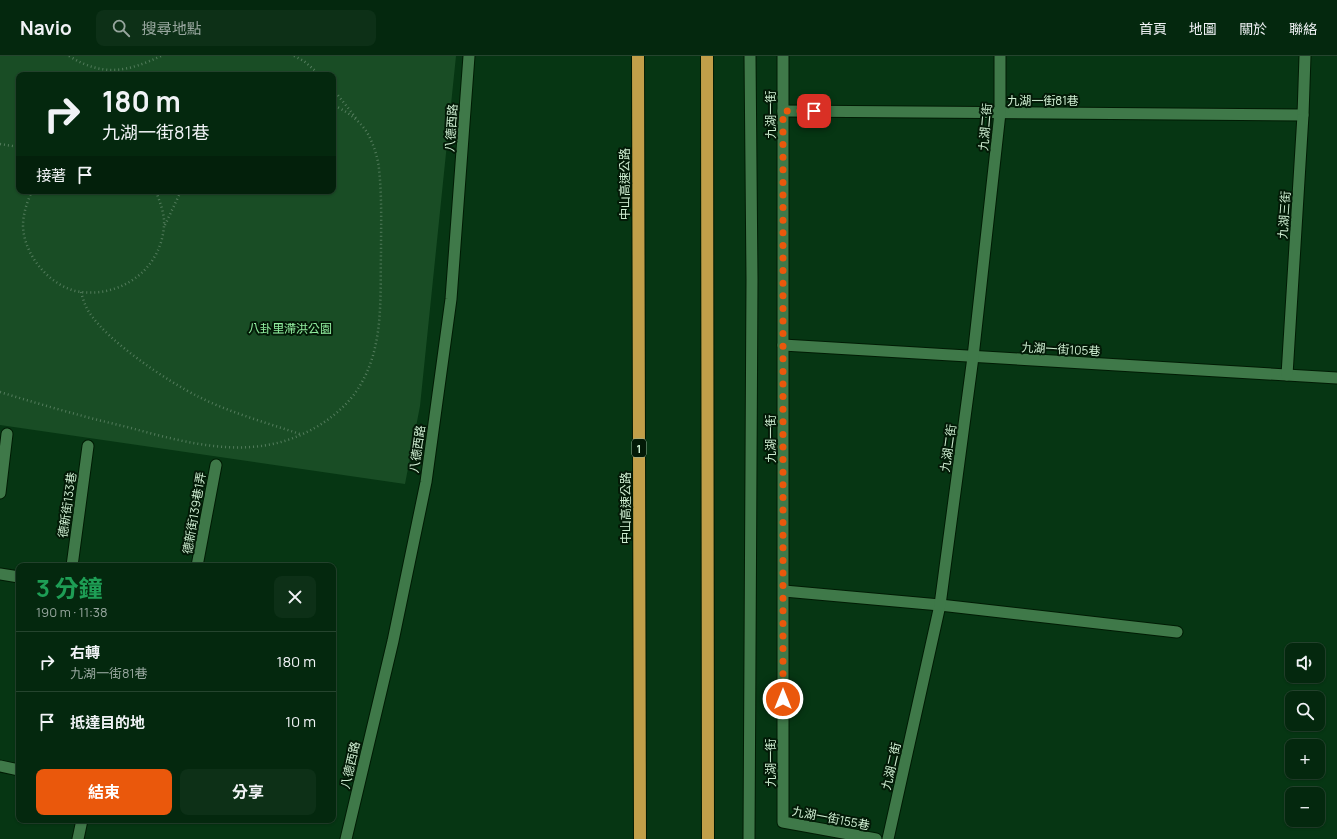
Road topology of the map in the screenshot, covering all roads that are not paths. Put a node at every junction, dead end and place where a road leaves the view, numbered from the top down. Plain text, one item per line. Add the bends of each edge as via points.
1 (469, 56) edge
2 (638, 56) edge
3 (707, 56) edge
4 (750, 56) edge
5 (783, 56) edge
6 (1000, 56) edge
7 (1305, 56) edge
8 (783, 111) junction
9 (1000, 113) junction
10 (1303, 115) junction
11 (783, 345) junction
12 (973, 358) junction
13 (1287, 375) junction
14 (1337, 378) edge
15 (8, 434) dead end
16 (88, 446) dead end
17 (216, 465) dead end
18 (0, 493) edge
19 (72, 563) edge
20 (198, 563) edge
21 (0, 574) edge
22 (16, 577) edge
23 (784, 591) junction
24 (940, 605) junction
25 (1177, 632) dead end
26 (0, 766) edge
27 (16, 769) edge
28 (782, 822) joint
29 (81, 823) edge
30 (78, 839) edge
31 (346, 839) edge
32 (640, 839) edge
33 (708, 839) edge
34 (749, 839) edge
35 (876, 839) edge
36 (888, 839) edge

1 - 31 street, 八德西路 via 451,299 426,482 393,641
2 - 32 highway, 中山高速公路 / 1
3 - 33 highway
4 - 34 street via 752,294
5 - 8 street, 九湖一街
6 - 9 street, 九湖二街
7 - 10 street, 九湖三街
8 - 9 street, 九湖一街81巷
8 - 11 street, 九湖一街
9 - 10 street, 九湖一街81巷
9 - 12 street, 九湖二街
10 - 13 street, 九湖三街
11 - 12 street, 九湖一街105巷
11 - 23 street, 九湖一街
12 - 13 street, 九湖一街105巷
12 - 24 street, 九湖二街
13 - 14 street, 九湖一街105巷
15 - 18 street
16 - 19 street, 德新街133巷
17 - 20 street, 德新街139巷1弄
21 - 22 street
23 - 24 street
23 - 28 street, 九湖一街
24 - 25 street
24 - 36 street, 九湖二街
26 - 27 street
28 - 35 street, 九湖一街155巷
29 - 30 street

